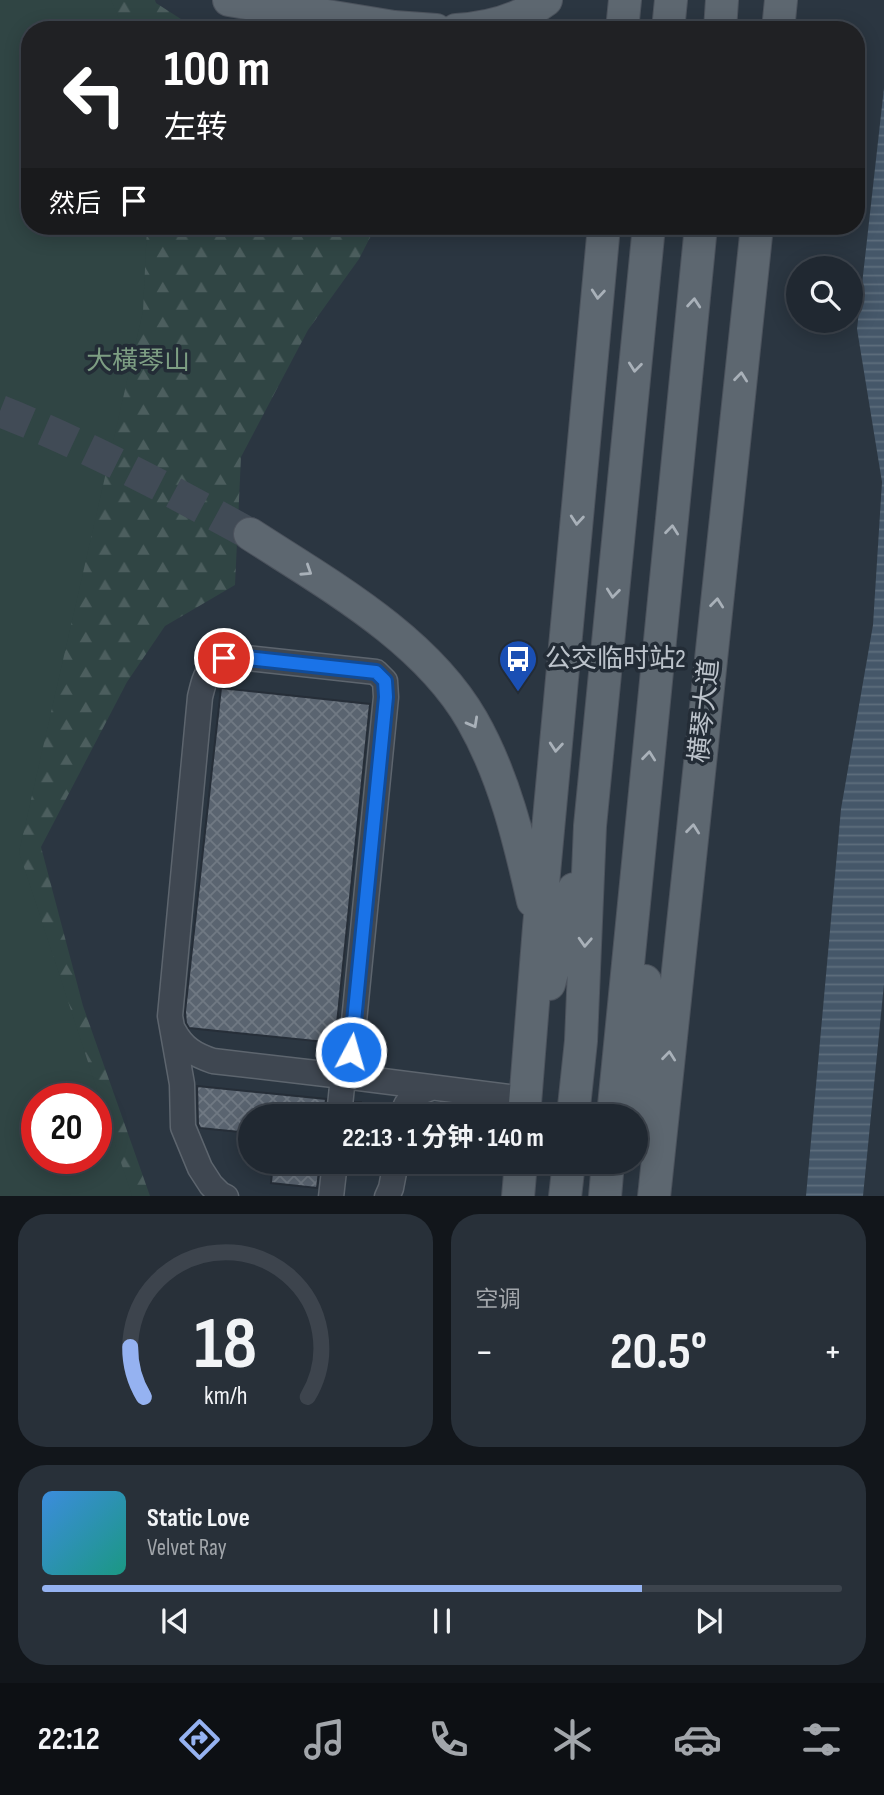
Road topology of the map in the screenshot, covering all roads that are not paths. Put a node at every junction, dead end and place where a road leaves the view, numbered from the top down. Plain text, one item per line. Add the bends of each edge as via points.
1 (229, 0) edge
2 (546, 0) edge
3 (625, 0) edge
4 (671, 0) edge
5 (722, 0) edge
6 (781, 0) edge
7 (357, 21) edge
8 (505, 21) edge
9 (623, 21) edge
10 (669, 21) edge
11 (721, 21) edge
12 (779, 21) edge
13 (603, 235) edge
14 (648, 235) edge
15 (700, 235) edge
16 (756, 235) edge
17 (250, 534) tunnel mouth
18 (646, 792) junction
19 (590, 826) junction
20 (539, 927) junction
21 (170, 1016) junction
22 (355, 1016) junction
23 (529, 1060) junction
24 (213, 1061) junction
25 (316, 1074) junction
26 (360, 1078) junction
27 (182, 1084) junction
28 (431, 1088) junction
29 (346, 1104) edge
30 (397, 1104) edge
31 (406, 1104) edge
32 (505, 1104) edge
33 (524, 1104) edge
34 (574, 1104) edge
35 (614, 1104) edge
36 (334, 1174) edge
37 (394, 1174) edge
38 (520, 1174) edge
39 (568, 1174) edge
40 (607, 1174) edge
41 (226, 1196) edge
42 (331, 1196) edge
43 (387, 1196) edge
44 (518, 1196) edge
45 (565, 1196) edge
46 (605, 1196) edge
47 (645, 1196) edge
48 (653, 1196) edge

1 - 7 main road
2 - 8 main road
3 - 9 main road
4 - 10 main road
5 - 11 main road
6 - 12 main road
13 -> 20 main road
14 -> 19 main road
18 -> 15 main road
48 -> 16 main road, 横琴大道
17 -> 20 main road via 391,630 453,691 495,768 516,827
18 - 35 main road
18 - 47 main road
19 - 23 main road
19 -> 34 main road
20 - 23 main road
21 - 22 lane via 200,697 213,664 238,657 376,672 385,681
21 - 24 lane via 181,1044
21 - 27 lane
22 - 25 lane via 338,1062
22 - 26 lane via 351,1060
23 - 33 main road
24 - 25 lane
24 - 27 lane via 190,1067
25 - 26 lane
26 - 28 lane
26 - 29 lane
26 - 30 lane via 390,1091
27 - 41 lane via 183,1127 190,1147 211,1185
28 - 31 lane
28 - 32 lane
36 - 42 lane
37 - 43 lane
38 - 44 main road
39 - 45 main road
40 - 46 main road

